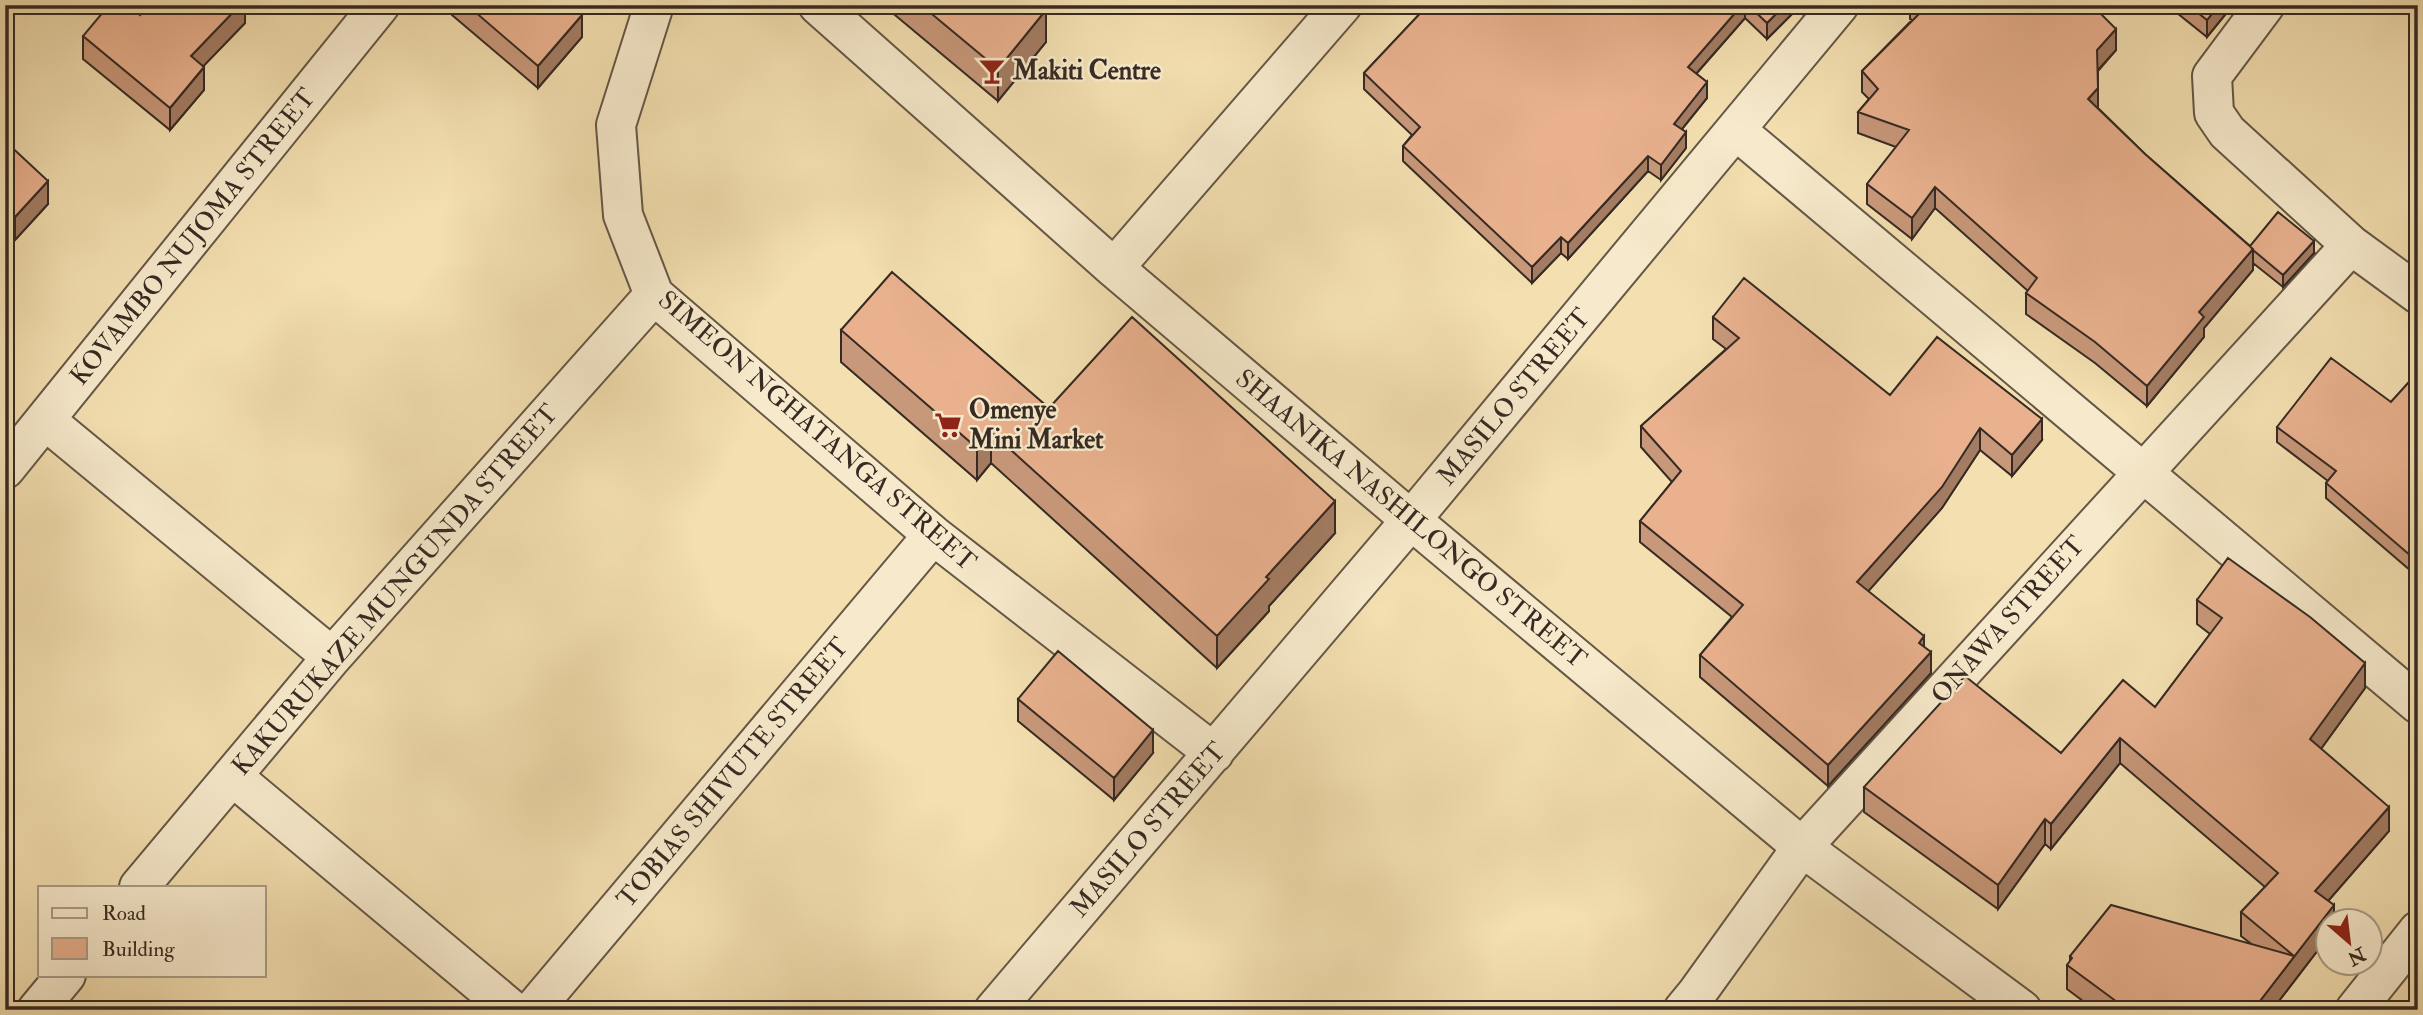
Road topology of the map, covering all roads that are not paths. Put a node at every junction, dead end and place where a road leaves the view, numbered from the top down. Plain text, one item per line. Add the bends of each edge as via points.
1 (380, 5) edge
2 (654, 5) edge
3 (818, 5) edge
4 (1342, 5) edge
5 (1839, 5) edge
6 (2265, 5) edge
7 (1737, 131) junction
8 (2351, 245) junction
9 (1114, 268) junction
10 (2418, 294) edge
11 (654, 295) junction
12 (45, 419) junction
13 (5, 469) edge
14 (2141, 473) junction
15 (1410, 520) junction
16 (933, 535) junction
17 (332, 657) junction
18 (2418, 704) edge
19 (1214, 754) junction
20 (232, 776) junction
21 (1802, 847) junction
22 (140, 886) edge
23 (2418, 931) edge
24 (65, 976) edge
25 (37, 1010) edge
26 (512, 1010) edge
27 (533, 1010) edge
28 (994, 1010) edge
29 (1683, 1010) edge
30 (2022, 1010) edge
31 (2355, 1010) edge

1 - 12 street, KOVAMBO NUJOMA STREET
2 - 11 street, SIMEON NGHATANGA STREET via 617,125 623,215
3 - 9 street, SHAANIKA NASHILONGO STREET
4 - 9 street
5 - 7 street, MASILO STREET
6 - 8 street via 2212,76 2214,113 2227,132
7 - 14 street
7 - 15 street, MASILO STREET
8 - 10 street
8 - 14 street, ONAWA STREET
9 - 15 street, SHAANIKA NASHILONGO STREET
11 - 16 street, SIMEON NGHATANGA STREET
11 - 17 street, KAKURUKAZE MUNGUNDA STREET
12 - 13 street, KOVAMBO NUJOMA STREET
12 - 17 street
14 - 18 street
14 - 21 street, ONAWA STREET
15 - 19 street, MASILO STREET
15 - 21 street, SHAANIKA NASHILONGO STREET
16 - 19 street, SIMEON NGHATANGA STREET
16 - 27 street, TOBIAS SHIVUTE STREET
17 - 20 street, KAKURUKAZE MUNGUNDA STREET
19 - 28 street, MASILO STREET
20 - 22 street, KAKURUKAZE MUNGUNDA STREET
20 - 26 street
21 - 29 street, ONAWA STREET
21 - 30 street, SHAANIKA NASHILONGO STREET
23 - 31 street
24 - 25 street

